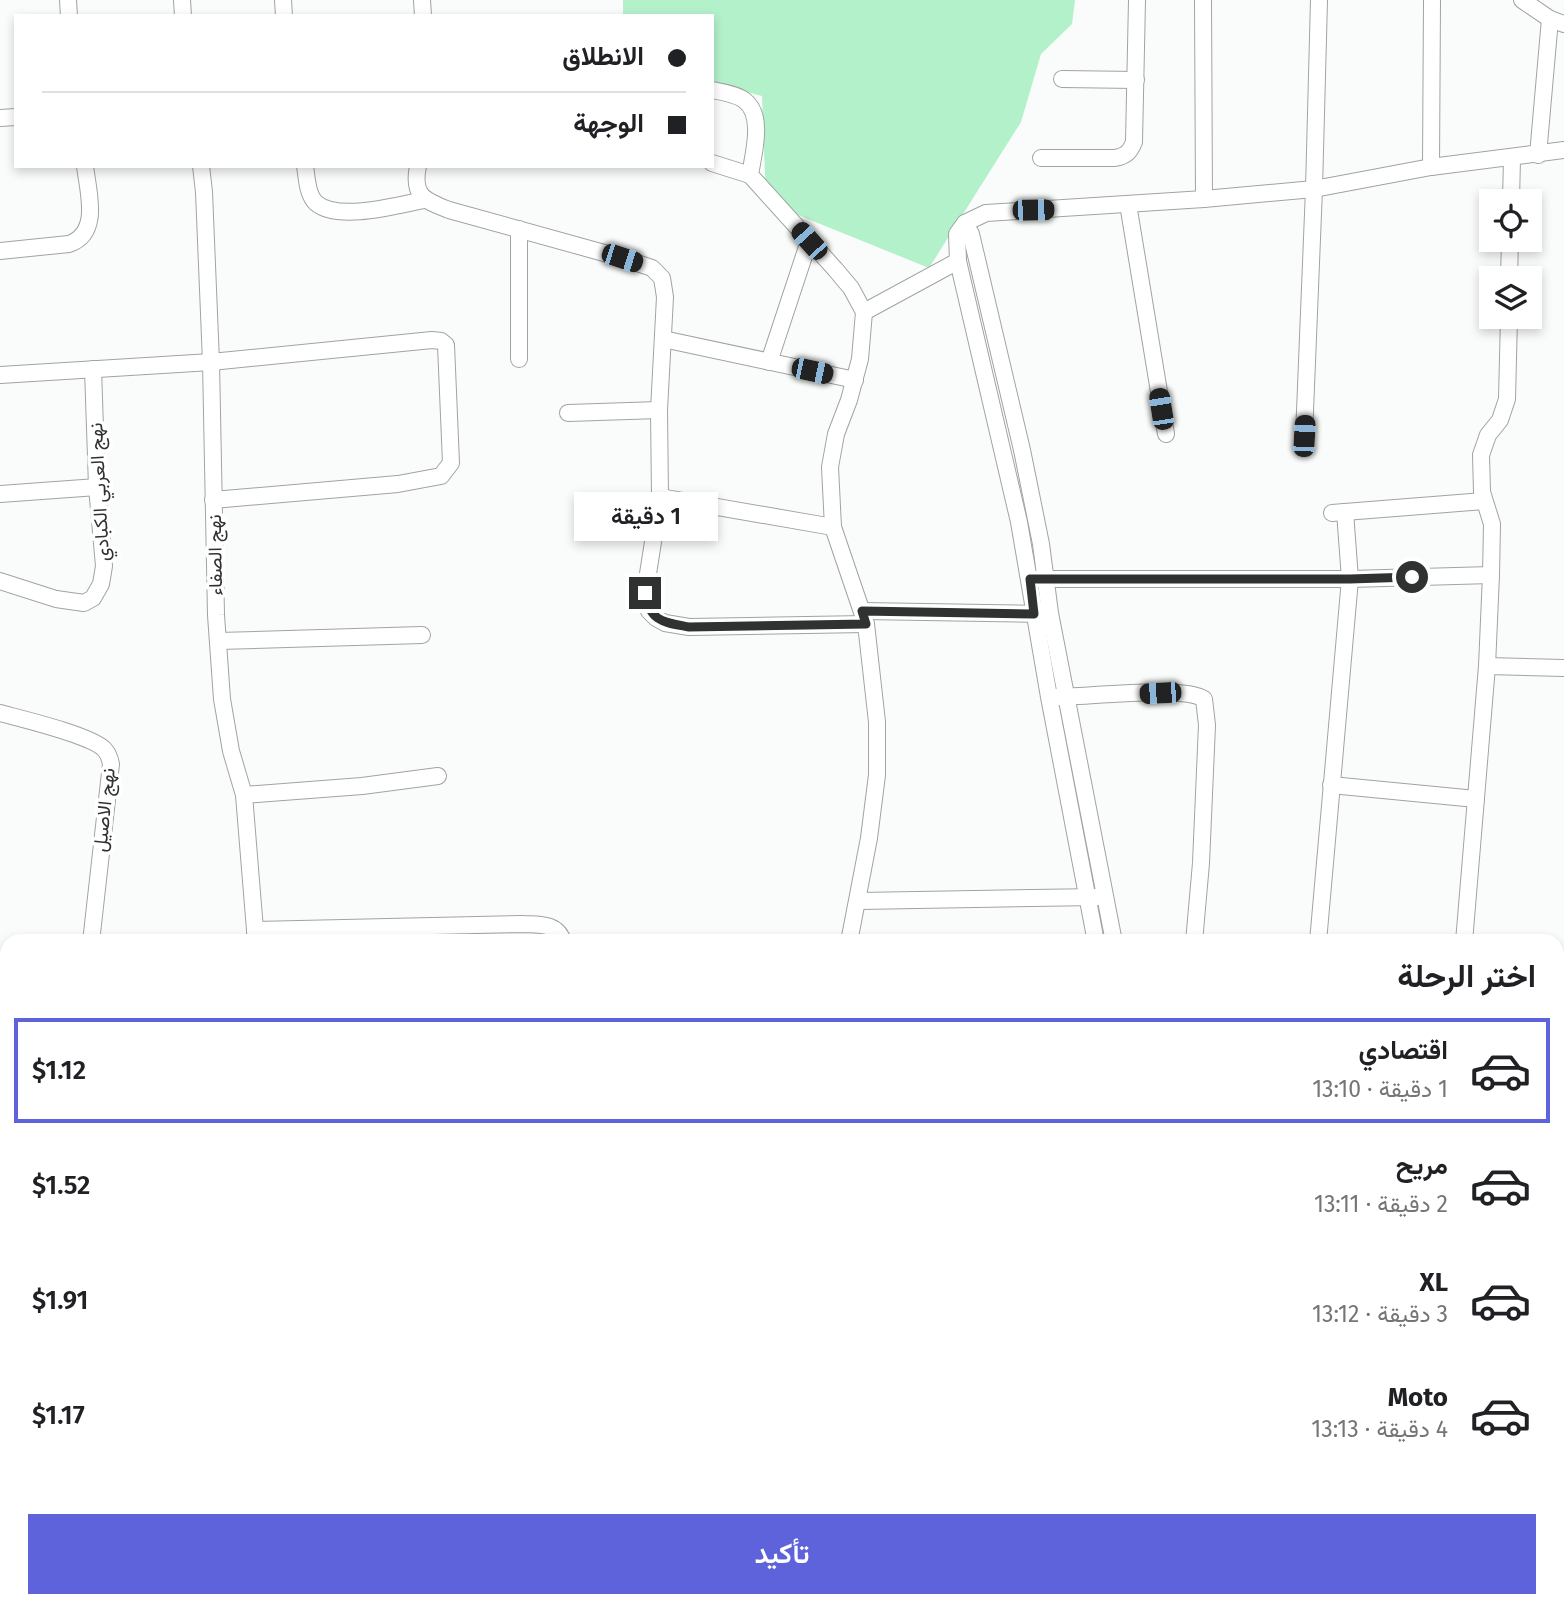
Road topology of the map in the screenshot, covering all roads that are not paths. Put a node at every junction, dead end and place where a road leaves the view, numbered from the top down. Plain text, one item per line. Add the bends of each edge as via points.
1 (1137, 0) edge
2 (1203, 0) edge
3 (1319, 0) edge
4 (1432, 0) edge
5 (1522, 0) edge
6 (1557, 22) edge
7 (1062, 79) dead end
8 (1136, 80) junction
9 (714, 91) edge
10 (1564, 150) edge
11 (1538, 155) junction
12 (1041, 158) dead end
13 (1512, 158) junction
14 (714, 164) edge
15 (1431, 167) junction
16 (85, 168) edge
17 (201, 168) edge
18 (305, 168) edge
19 (418, 168) edge
20 (750, 175) junction
21 (1314, 189) junction
22 (1511, 189) edge
23 (1204, 199) junction
24 (424, 200) junction
25 (1128, 204) junction
26 (965, 223) junction
27 (519, 229) junction
28 (809, 241) junction
29 (0, 251) edge
30 (958, 261) junction
31 (864, 312) junction
32 (1509, 329) edge
33 (663, 339) junction
34 (519, 359) dead end
35 (211, 362) junction
36 (769, 362) junction
37 (93, 369) junction
38 (0, 375) edge
39 (855, 380) junction
40 (660, 410) junction
41 (568, 413) dead end
42 (1166, 435) dead end
43 (1304, 436) dead end
44 (97, 487) junction
45 (0, 494) edge
46 (660, 498) junction
47 (213, 500) junction
48 (1484, 501) junction
49 (833, 527) junction
50 (1491, 575) junction
51 (1039, 579) junction
52 (1350, 579) junction
53 (0, 581) edge
54 (1042, 614) junction
55 (864, 617) junction
56 (422, 635) dead end
57 (218, 641) junction
58 (1487, 666) junction
59 (1564, 668) edge
60 (1049, 697) junction
61 (1066, 697) junction
62 (0, 713) edge
63 (438, 776) dead end
64 (1331, 785) junction
65 (244, 795) junction
66 (1476, 799) junction
67 (1087, 897) junction
68 (1104, 897) junction
69 (859, 901) junction
70 (92, 934) edge
71 (256, 934) edge
72 (300, 934) edge
73 (559, 934) edge
74 (851, 934) edge
75 (1094, 934) edge
76 (1112, 934) edge
77 (1195, 934) edge
78 (1319, 934) edge
79 (1465, 934) edge

1 - 8 street
2 - 23 street
3 - 21 street
4 - 15 street
5 - 6 street
6 - 11 street
7 - 8 street
8 - 12 street via 1134,142 1125,156
9 - 20 street via 743,99 754,115
10 - 11 street
11 - 13 street
13 - 15 street
13 - 22 street
14 - 20 street
15 - 21 street
16 - 29 street via 90,219 77,241
17 - 35 street, نهج الصفاء
18 - 24 street via 312,197 327,210 345,212
19 - 24 street via 417,188
20 - 28 street
21 - 23 street
21 - 43 street
23 - 25 street
24 - 27 street
25 - 26 street via 1001,211
25 - 42 street
26 - 30 street via 957,234
26 - 51 street via 1022,450
27 - 33 street via 652,268 662,278 665,297
27 - 34 street
28 - 31 street via 851,288
28 - 36 street
30 - 31 street
30 - 51 street
31 - 39 street
32 - 48 street via 1507,399 1481,455
33 - 36 street
33 - 40 street
35 - 37 street
35 - 47 street, نهج الصفاء
35 - 47 street via 441,341 448,352 451,463 432,480
36 - 39 street
37 - 38 street
37 - 44 street, نهج العربي الكبادي
39 - 49 street via 830,467
40 - 41 street
40 - 46 street
44 - 45 street
44 - 53 street, نهج العربي الكبادي via 104,566 93,598 72,602
46 - 49 street
46 - 55 street via 645,593 649,611 656,618 689,627
47 - 57 street, نهج الصفاء
48 - 50 street via 1492,524
48 - 52 street via 1339,513
49 - 55 street
50 - 52 street
50 - 58 street
51 - 52 street
51 - 54 street
52 - 64 street
54 - 55 street
54 - 60 street
54 - 61 street
55 - 69 street via 877,722 877,775
56 - 57 street
57 - 65 street, نهج الصفاء via 222,699
58 - 59 street
58 - 66 street
60 - 61 street
60 - 67 street
61 - 68 street
61 - 77 street via 1189,693 1205,699 1208,725
62 - 70 street, نهج الاصيل via 84,739 102,747 109,757
63 - 65 street
64 - 66 street
64 - 78 street
65 - 71 street, نهج الصفاء
66 - 79 street
67 - 68 street
67 - 69 street
67 - 75 street
68 - 76 street
69 - 74 street
72 - 73 street via 522,924 553,928

